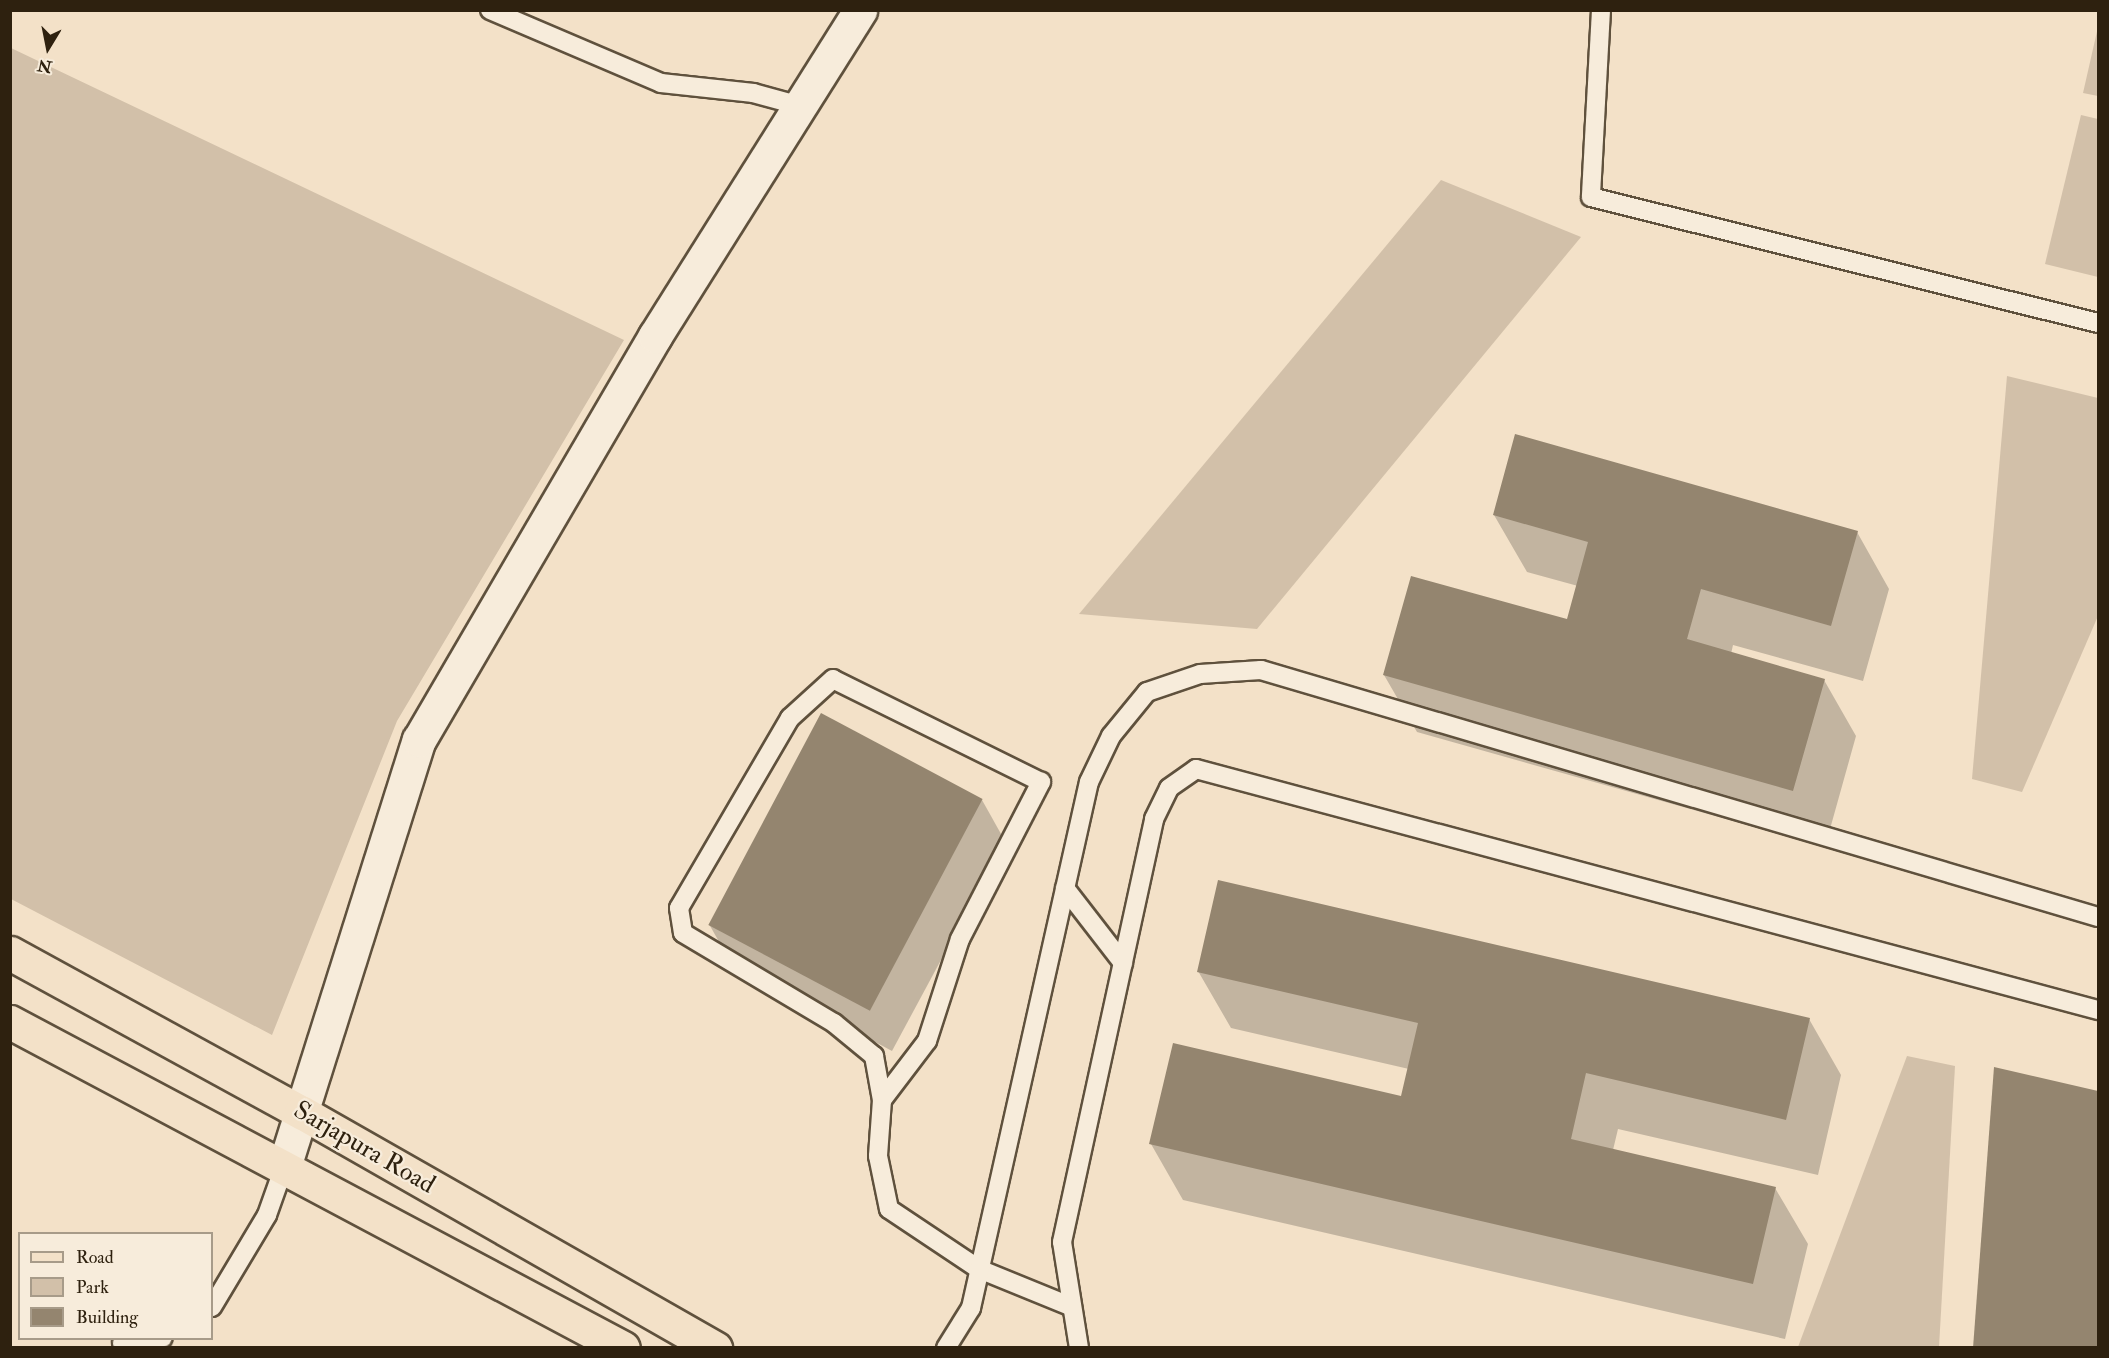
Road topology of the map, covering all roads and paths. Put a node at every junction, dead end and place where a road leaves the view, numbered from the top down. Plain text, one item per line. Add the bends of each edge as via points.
1 (490, 10) edge
2 (860, 10) edge
3 (1601, 10) edge
4 (801, 106) junction
5 (2098, 324) edge
6 (1065, 888) junction
7 (2098, 917) edge
8 (10, 953) edge
9 (1123, 963) junction
10 (2098, 1010) edge
11 (10, 1022) edge
12 (882, 1100) junction
13 (301, 1112) junction
14 (284, 1167) junction
15 (980, 1269) junction
16 (213, 1305) edge
17 (1072, 1307) junction
18 (147, 1340) edge
19 (122, 1343) dead end
20 (623, 1347) edge
21 (715, 1347) edge
22 (946, 1347) edge
23 (1078, 1347) edge

1 - 4 lane via 661,83 731,89
2 - 4 street
3 - 5 lane via 1591,197
4 - 13 street via 656,336 419,740
6 - 7 lane via 1089,782 1111,736 1147,692 1200,674 1261,670
6 - 9 lane
6 - 15 lane
8 - 13 main road, Sarjapura Road
9 - 10 lane via 1154,819 1169,788 1196,769
9 - 17 lane via 1062,1242
11 - 14 main road, Sarjapura Road
12 - 12 lane via 874,1056 834,1023 683,933 679,908 790,718 833,679 1041,782 960,939 927,1041
12 - 15 lane via 878,1156 889,1209
13 - 14 street
13 - 21 main road, Sarjapura Road
14 - 16 lane via 267,1215
14 - 20 main road, Sarjapura Road
15 - 17 lane
15 - 22 lane via 971,1308
17 - 23 lane
18 - 19 lane

